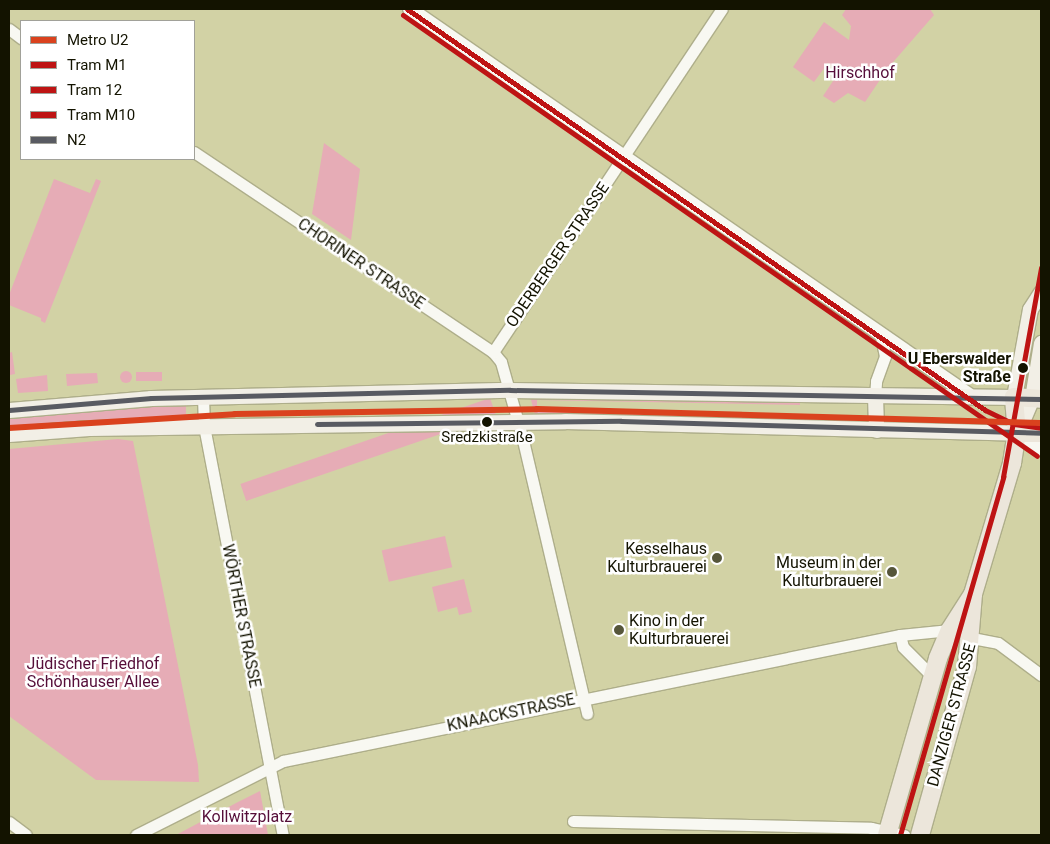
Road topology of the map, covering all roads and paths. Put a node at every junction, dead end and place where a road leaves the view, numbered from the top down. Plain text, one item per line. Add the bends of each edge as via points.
1 (410, 9) edge
2 (722, 9) edge
3 (9, 29) edge
4 (20, 37) edge
5 (195, 153) edge
6 (624, 157) junction
7 (1041, 292) edge
8 (880, 333) junction
9 (1041, 343) edge
10 (494, 352) junction
11 (510, 390) junction
12 (969, 396) junction
13 (203, 397) junction
14 (875, 397) junction
15 (1014, 398) junction
16 (1037, 398) edge
17 (9, 410) edge
18 (518, 422) junction
19 (204, 426) junction
20 (876, 430) junction
21 (1017, 433) junction
22 (1041, 433) edge
23 (9, 434) edge
24 (1041, 449) edge
25 (974, 594) junction
26 (950, 630) junction
27 (900, 635) junction
28 (972, 638) junction
29 (1041, 675) edge
30 (932, 676) junction
31 (586, 698) junction
32 (587, 714) dead end
33 (270, 766) junction
34 (573, 821) dead end
35 (9, 822) edge
36 (893, 834) edge
37 (26, 835) edge
38 (136, 835) edge
39 (284, 835) edge
40 (920, 835) edge

1 - 6 street
2 - 6 street, ODERBERGER STRASSE
3 - 4 street
5 - 10 street, CHORINER STRASSE
6 - 8 street
6 - 10 street, ODERBERGER STRASSE
7 - 15 main road via 1030,309
8 - 12 street
8 - 14 street via 885,356 876,381
9 - 16 main road
10 - 11 street via 501,362
11 - 13 main road
11 - 14 main road
11 - 18 street
12 - 14 main road
12 - 15 main road
13 - 17 main road
13 - 19 street, WÖRTHER STRASSE
14 - 20 main road
15 - 16 main road
15 - 21 main road, DANZIGER STRASSE
16 - 21 main road
18 - 19 main road
18 - 20 main road
18 - 31 street
19 - 23 main road via 88,428
19 - 33 street, WÖRTHER STRASSE
20 - 21 main road
21 - 22 main road
21 - 24 street
21 - 25 main road, DANZIGER STRASSE via 1008,481
25 - 26 main road, DANZIGER STRASSE
25 - 28 main road, DANZIGER STRASSE
26 - 27 street, KNAACKSTRASSE
26 - 30 main road, DANZIGER STRASSE
27 - 30 street via 903,647
27 - 31 street, KNAACKSTRASSE
28 - 29 street via 998,643
28 - 40 main road, DANZIGER STRASSE via 968,667
30 - 36 main road, DANZIGER STRASSE
31 - 32 street
31 - 33 street, KNAACKSTRASSE
33 - 38 street, KNAACKSTRASSE
33 - 39 street, WÖRTHER STRASSE
34 - 36 street
35 - 37 street

